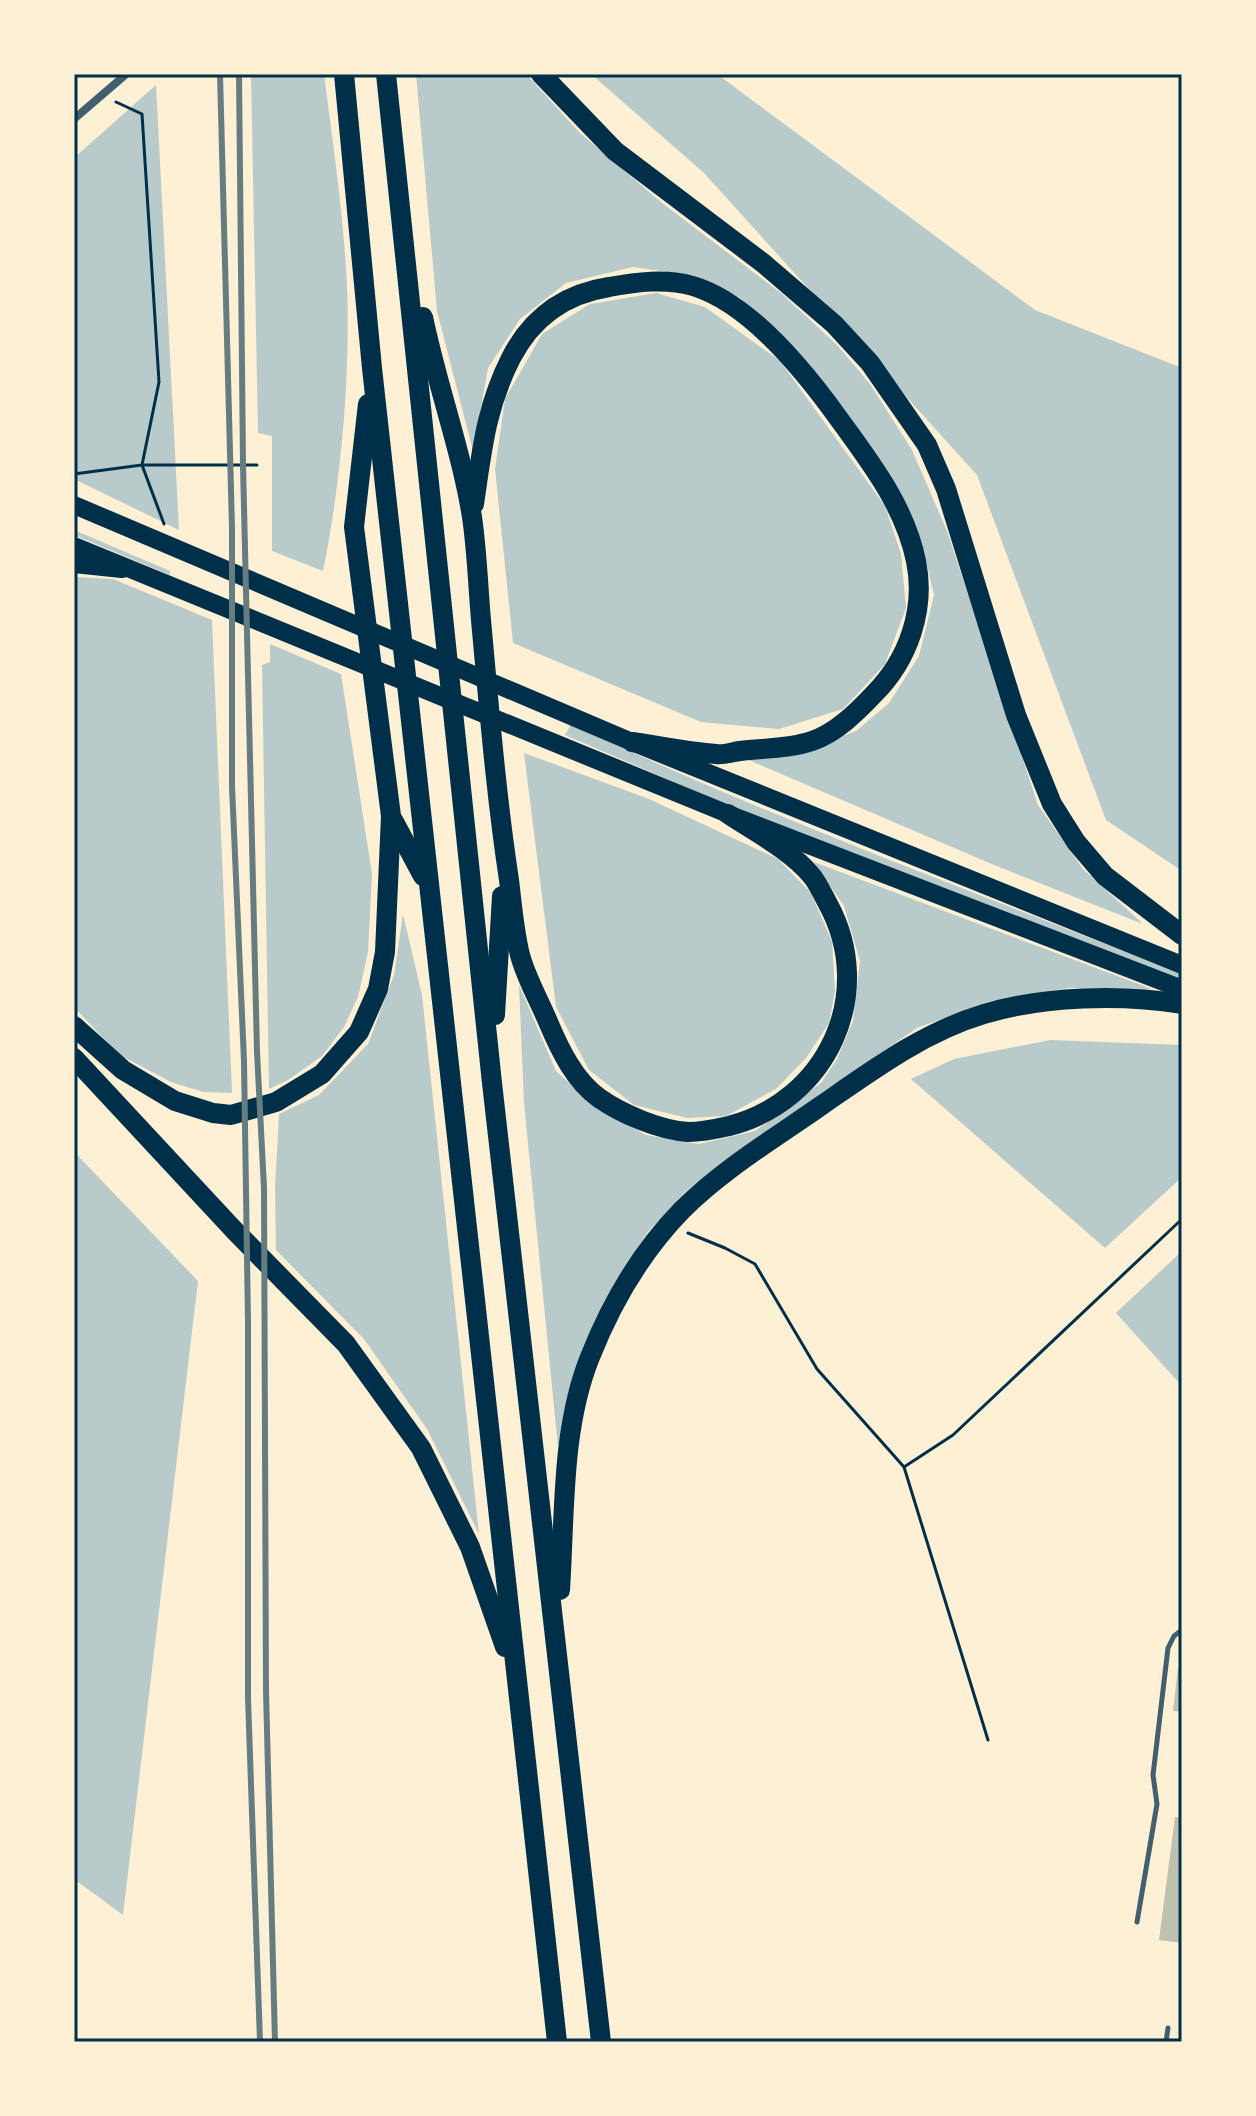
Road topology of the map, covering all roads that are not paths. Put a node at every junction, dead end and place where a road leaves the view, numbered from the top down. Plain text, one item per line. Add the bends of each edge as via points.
1 (344, 74) edge
2 (386, 74) edge
3 (541, 74) edge
4 (124, 76) edge
5 (74, 119) edge
6 (399, 204) junction
7 (372, 368) junction
8 (74, 507) edge
9 (472, 520) junction
10 (74, 546) edge
11 (74, 563) edge
12 (122, 568) junction
13 (632, 742) junction
14 (728, 814) junction
15 (391, 816) junction
16 (504, 851) junction
17 (429, 888) junction
18 (1182, 935) edge
19 (1182, 965) edge
20 (1182, 989) edge
21 (1182, 1004) edge
22 (74, 1026) edge
23 (74, 1058) edge
24 (492, 1083) junction
25 (1182, 1630) edge
26 (557, 1642) junction
27 (518, 1685) junction
28 (1137, 1922) dead end
29 (1168, 2028) dead end
30 (557, 2042) edge
31 (601, 2042) edge
32 (1166, 2042) edge

1 - 7 highway
2 - 6 highway
3 - 18 highway via 615,151 763,263 870,363 927,445 946,489 1016,715 1052,804 1105,876
4 - 5 street
6 - 9 highway
6 - 24 highway
7 - 15 highway via 354,527
7 - 17 highway
8 - 13 highway
9 - 13 highway via 486,422 512,355 545,311 566,298 641,281 694,286 740,311 816,387 874,466 902,519 918,583 909,645 886,682 851,718 813,741 719,755
9 - 16 highway
10 - 12 highway
11 - 12 highway
12 - 14 highway
13 - 19 highway
14 - 16 highway via 811,875 842,932 845,1007 821,1064 799,1088 744,1122 706,1130 688,1132 642,1119 597,1097 579,1078 554,1036 520,956
14 - 20 highway
15 - 17 highway
15 - 22 highway via 388,917 378,989 359,1032 322,1074 276,1102 231,1115 213,1113 175,1101 123,1070
16 - 24 highway
17 - 27 highway
21 - 26 highway via 1105,998 1026,1004 948,1026 886,1060 749,1156 682,1211 622,1292 588,1361 569,1453
23 - 27 highway via 346,1344 421,1448 470,1547
24 - 26 highway
25 - 28 lane via 1168,1648 1153,1775 1157,1804
26 - 31 highway
27 - 30 highway
29 - 32 lane

